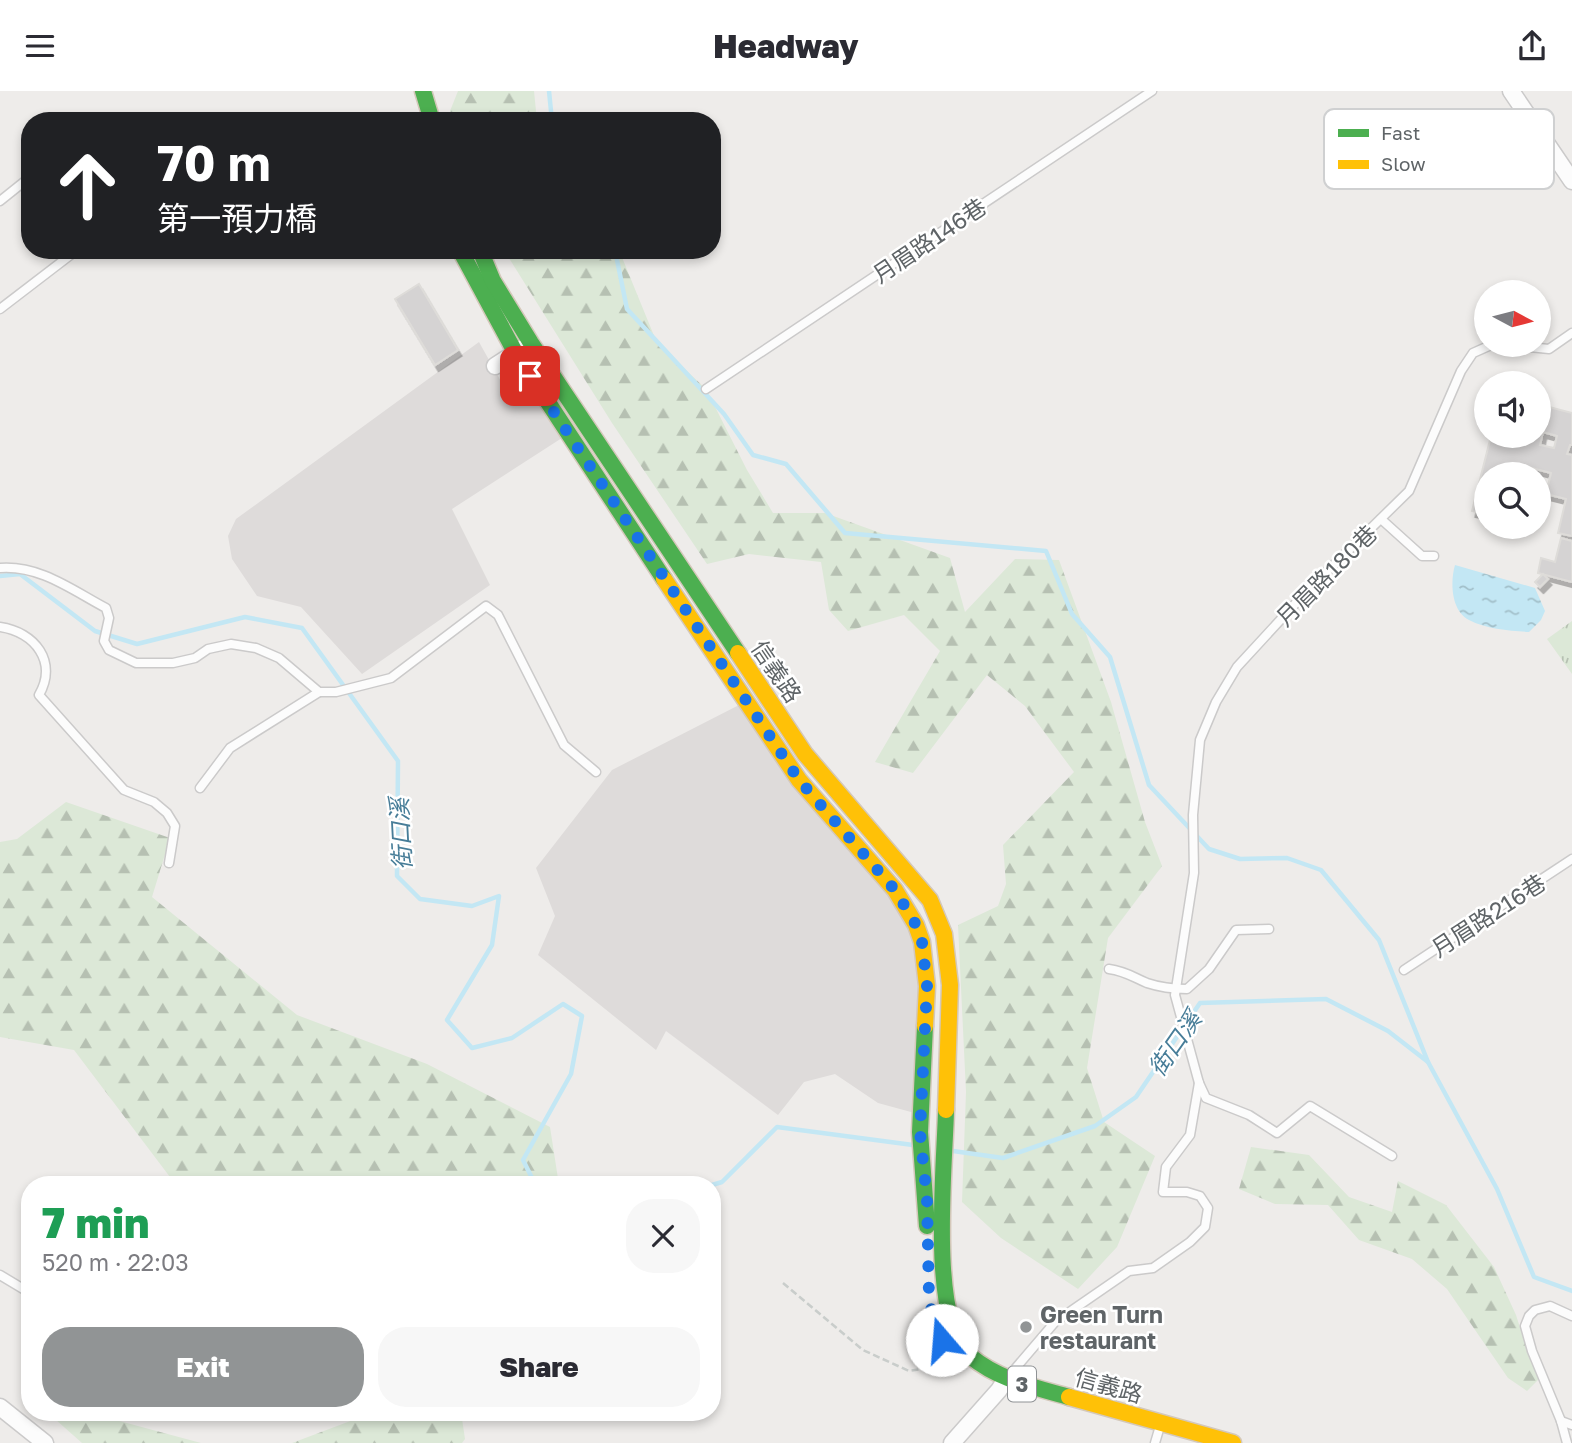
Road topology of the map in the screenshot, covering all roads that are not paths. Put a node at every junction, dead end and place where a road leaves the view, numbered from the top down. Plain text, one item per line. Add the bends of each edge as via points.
1 (423, 91) edge
2 (1152, 91) edge
3 (1511, 91) edge
4 (1523, 109) edge
5 (429, 112) edge
6 (1554, 154) edge
7 (1572, 181) edge
8 (21, 184) edge
9 (0, 201) edge
10 (65, 259) edge
11 (465, 259) edge
12 (484, 259) edge
13 (0, 309) edge
14 (1572, 333) edge
15 (531, 343) junction
16 (1551, 348) edge
17 (515, 352) junction
18 (1474, 353) edge
19 (495, 366) dead end
20 (706, 389) dead end
21 (1381, 519) junction
22 (1434, 556) dead end
23 (0, 568) edge
24 (0, 627) edge
25 (319, 692) junction
26 (596, 772) dead end
27 (822, 774) junction
28 (799, 780) junction
29 (200, 788) dead end
30 (1572, 859) edge
31 (169, 863) dead end
32 (1269, 929) dead end
33 (1110, 969) dead end
34 (1404, 970) dead end
35 (1175, 989) junction
36 (1199, 1083) junction
37 (1392, 1157) dead end
38 (935, 1202) junction
39 (0, 1275) edge
40 (929, 1283) dead end
41 (21, 1288) edge
42 (1572, 1316) edge
43 (939, 1335) dead end
44 (1002, 1385) junction
45 (0, 1407) edge
46 (1561, 1421) junction
47 (1572, 1425) edge
48 (1157, 1434) edge
49 (45, 1443) edge
50 (952, 1443) edge
51 (1186, 1443) edge
52 (1233, 1443) edge
53 (1567, 1443) edge

1 - 5 main road
2 - 20 lane, 月眉路146巷
3 - 4 street
6 - 7 street
8 - 9 lane
10 - 13 lane
11 - 17 main road, 信義路 / 3
12 - 15 main road, 信義路 / 3
14 - 16 lane
15 - 17 street
15 - 27 main road, 信義路 / 3
17 - 19 street
17 - 28 main road, 信義路 / 3
18 - 21 lane, 月眉路180巷 via 1461,371 1409,491
21 - 22 lane via 1422,557
21 - 35 lane, 月眉路180巷 via 1237,667 1216,702 1200,740 1194,873
23 - 25 lane via 28,568 106,608 109,618 104,641 110,650 135,663 173,663 231,644 279,658
24 - 31 lane via 16,629 41,651 47,682 39,695 124,790 154,802 167,813 174,826
25 - 26 lane via 356,688 391,677 486,606 498,615 564,745
25 - 29 lane via 230,748
27 - 28 main road
27 - 38 main road, 信義路 / 3 via 930,900 944,934 950,985 946,1136
28 - 38 main road, 信義路 / 3 via 895,890 922,942 927,986 920,1132
30 - 34 lane, 月眉路216巷
32 - 35 lane via 1236,930 1209,969 1186,989
33 - 35 lane
35 - 36 lane
36 - 37 lane via 1206,1098 1277,1133 1310,1106
36 - 44 lane via 1190,1135 1166,1167 1163,1192 1200,1196 1208,1208 1205,1227 1153,1268 1129,1271 1055,1322
38 - 40 main road, 3
38 - 44 main road, 信義路 / 3 via 951,1329 968,1355
39 - 41 lane
42 - 46 lane via 1550,1306 1535,1310 1525,1326
43 - 44 main road, 信義路 / 3 via 962,1369
44 - 48 main road, 信義路 / 3 via 1023,1400
44 - 50 street
45 - 49 street
46 - 47 lane
46 - 53 lane
48 - 51 main road, 信義路 / 3
48 - 52 main road, 信義路 / 3

